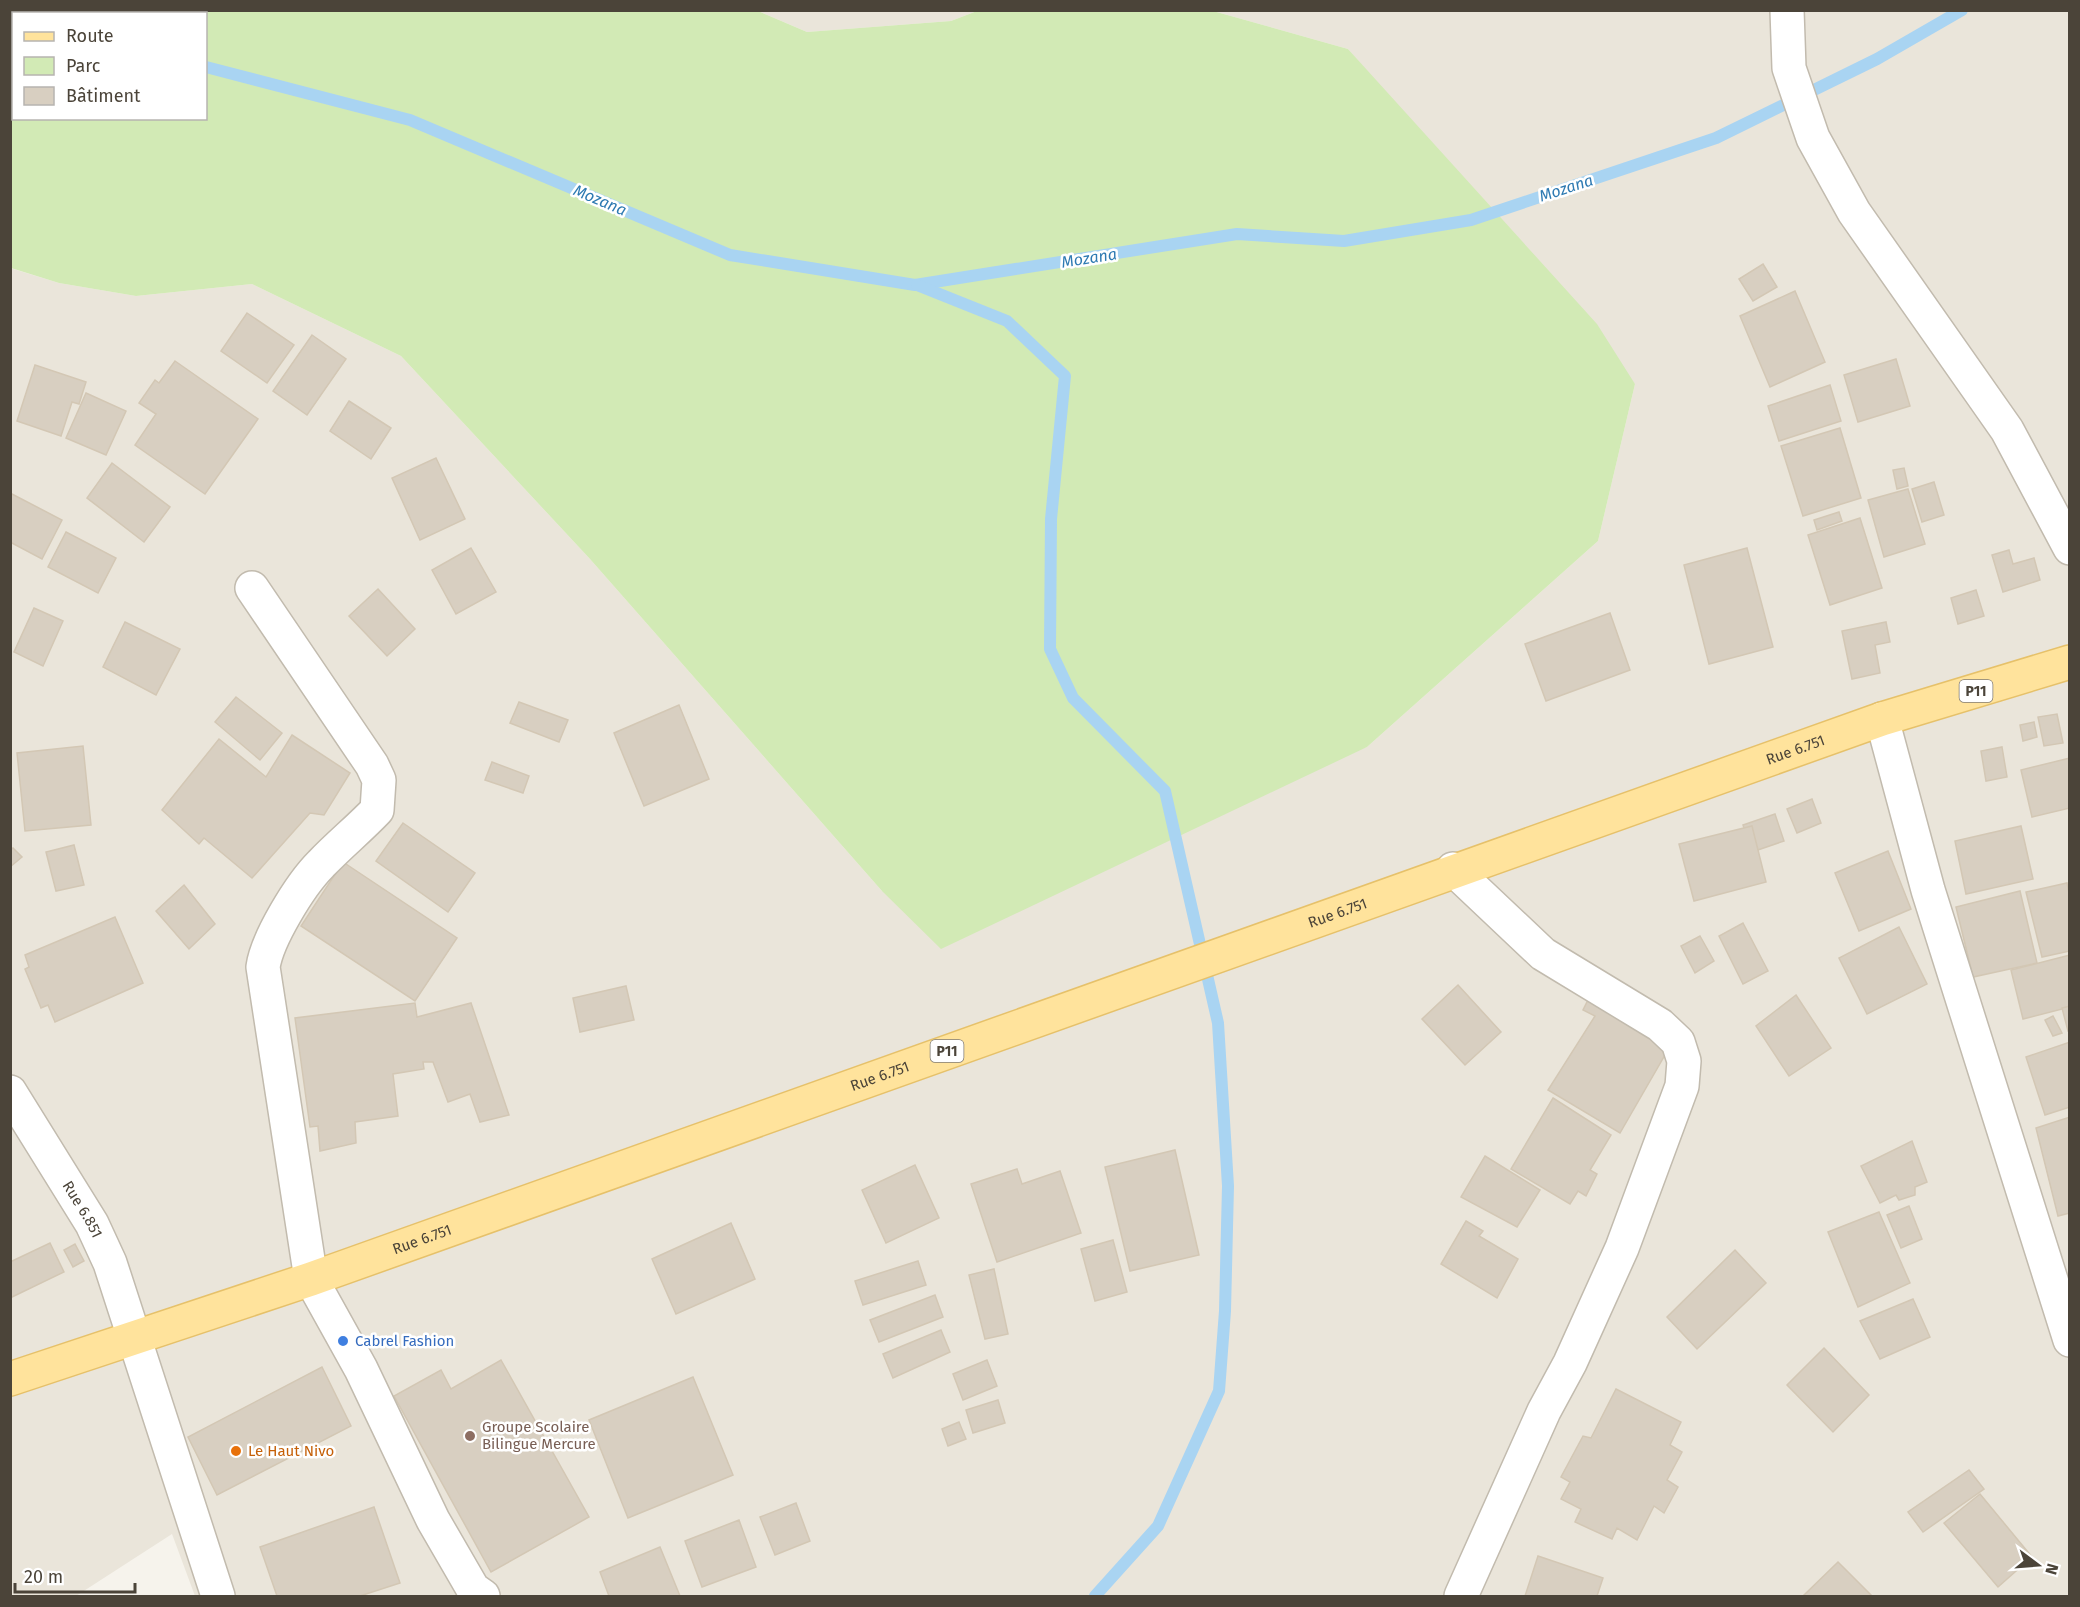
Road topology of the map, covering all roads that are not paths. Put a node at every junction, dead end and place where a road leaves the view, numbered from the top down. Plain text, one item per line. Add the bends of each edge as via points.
1 (1787, 10) edge
2 (2070, 548) edge
3 (252, 588) dead end
4 (2070, 662) edge
5 (1882, 719) junction
6 (1453, 869) junction
7 (10, 1092) edge
8 (311, 1279) junction
9 (136, 1336) junction
10 (2070, 1340) edge
11 (10, 1379) edge
12 (218, 1596) edge
13 (483, 1596) edge
14 (1461, 1596) edge

1 - 2 street via 1789,68 1813,138 1854,212 2007,430
3 - 8 street via 379,780 377,810 320,865 271,938 263,967
4 - 5 main road, P11
5 - 6 main road, Rue 6.751 / P11
5 - 10 street via 1928,890
6 - 8 main road, Rue 6.751 / P11
6 - 14 street via 1543,954 1660,1025 1678,1042 1684,1061 1682,1086 1622,1248
7 - 9 street, Rue 6.851 via 92,1224
8 - 9 main road, Rue 6.751 / P11
8 - 13 street via 361,1369 433,1520 473,1589
9 - 11 main road, Rue 6.751 / P11
9 - 12 street, Rue 6.851

